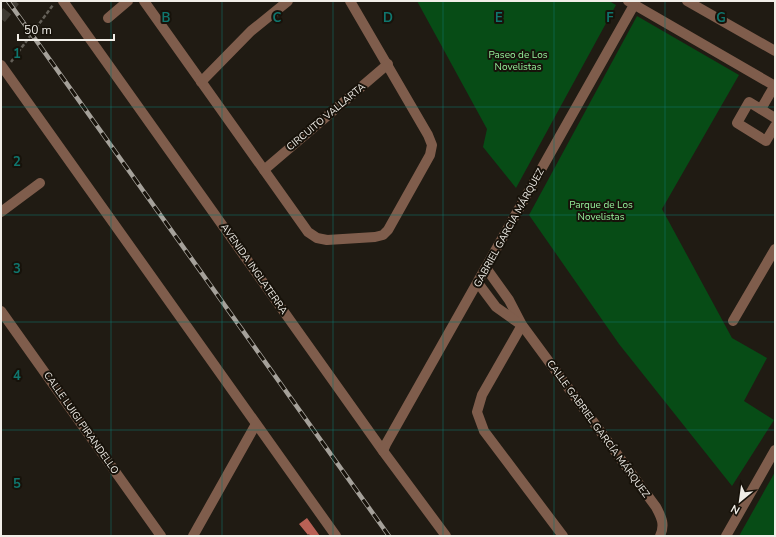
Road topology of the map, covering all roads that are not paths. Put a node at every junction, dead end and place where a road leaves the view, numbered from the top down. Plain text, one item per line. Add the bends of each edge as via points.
1 (63, 1) edge
2 (128, 1) edge
3 (144, 1) edge
4 (288, 1) edge
5 (350, 1) edge
6 (687, 1) edge
7 (631, 3) edge
8 (108, 18) dead end
9 (775, 51) edge
10 (388, 64) junction
11 (3, 68) edge
12 (201, 82) junction
13 (775, 85) edge
14 (761, 109) junction
15 (775, 118) edge
16 (775, 126) edge
17 (264, 170) junction
18 (40, 183) dead end
19 (1, 212) edge
20 (775, 250) edge
21 (486, 268) junction
22 (478, 283) junction
23 (1, 311) edge
24 (733, 321) dead end
25 (522, 325) junction
26 (256, 424) junction
27 (775, 450) edge
28 (383, 451) junction
29 (161, 536) edge
30 (193, 536) edge
31 (336, 536) edge
32 (446, 536) edge
33 (562, 536) edge
34 (660, 536) edge
35 (726, 536) edge

1 - 28 street, AVENIDA INGLATERRA
2 - 8 street
3 - 12 street
4 - 12 street via 251,31
5 - 10 street
6 - 9 street
7 - 13 street
7 - 21 street, GABRIEL GARCIA MÁRQUEZ
10 - 17 street, CIRCUITO VALLARTA
10 - 17 street via 432,146 430,155 383,235 327,240 317,238 308,232
11 - 26 street
12 - 17 street
13 - 14 street
14 - 15 street
14 - 16 street via 749,102 737,123 766,141
18 - 19 street
20 - 24 street
21 - 22 street, GABRIEL GARCIA MÁRQUEZ
21 - 25 street, CALLE GABRIEL GARCÍA MÁRQUEZ via 509,300
22 - 25 street, CALLE GABRIEL GARCÍA MÁRQUEZ via 496,307
22 - 28 street, GABRIEL GARCIA MÁRQUEZ
23 - 29 street, CALLE LUIGI PIRANDELLO
25 - 33 street via 482,395 477,412 484,431
25 - 34 street, CALLE GABRIEL GARCÍA MÁRQUEZ via 656,507 664,527
26 - 30 street
26 - 31 street
27 - 35 street
28 - 32 street, AVENIDA INGLATERRA

